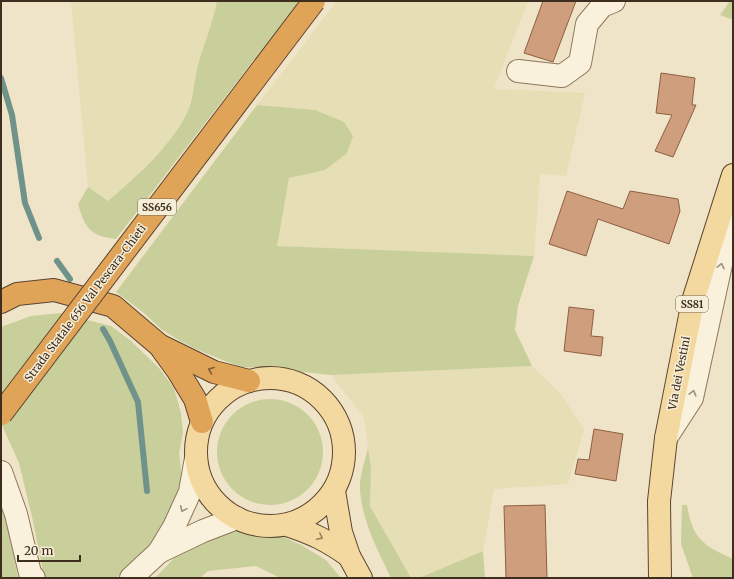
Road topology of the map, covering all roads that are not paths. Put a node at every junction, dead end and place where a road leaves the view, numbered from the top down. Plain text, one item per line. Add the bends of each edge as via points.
1 (314, 1) edge
2 (614, 1) edge
3 (518, 71) dead end
4 (733, 175) edge
5 (733, 218) edge
6 (1, 302) edge
7 (159, 345) junction
8 (248, 381) junction
9 (1, 414) edge
10 (202, 422) junction
11 (666, 438) junction
12 (196, 458) junction
13 (1, 472) edge
14 (334, 491) junction
15 (237, 518) junction
16 (287, 524) junction
17 (159, 552) junction
18 (26, 556) junction
19 (349, 556) junction
20 (664, 574) edge
21 (28, 578) edge
22 (34, 578) edge
23 (131, 578) edge
24 (361, 578) edge

1 - 9 highway, Strada Statale 656 Val Pescara-Chieti / SS656, bridge
2 - 3 street via 602,6 587,24 580,63 562,76
4 - 11 main road, Via dei Vestini / SS81 via 693,300
11 -> 5 street via 692,398
6 - 7 highway via 17,294 54,290 113,306
8 -> 7 highway via 214,372
7 - 10 highway via 196,399
8 - 10 main road via 229,390 213,404
8 - 14 main road via 274,377 299,383 320,397 336,417 344,442 343,467
10 - 12 main road
11 - 20 main road, Via dei Vestini / SS81 via 659,501
12 - 15 main road via 203,483 217,504
12 -> 17 street via 190,492 182,512
13 - 18 street via 16,514
14 - 16 main road via 322,506 306,517
14 - 19 main road via 341,532
15 - 16 main road via 265,526
15 - 17 street
16 -> 19 main road via 329,542
17 - 23 street
18 - 21 street
18 - 22 street via 30,573
19 - 24 main road

